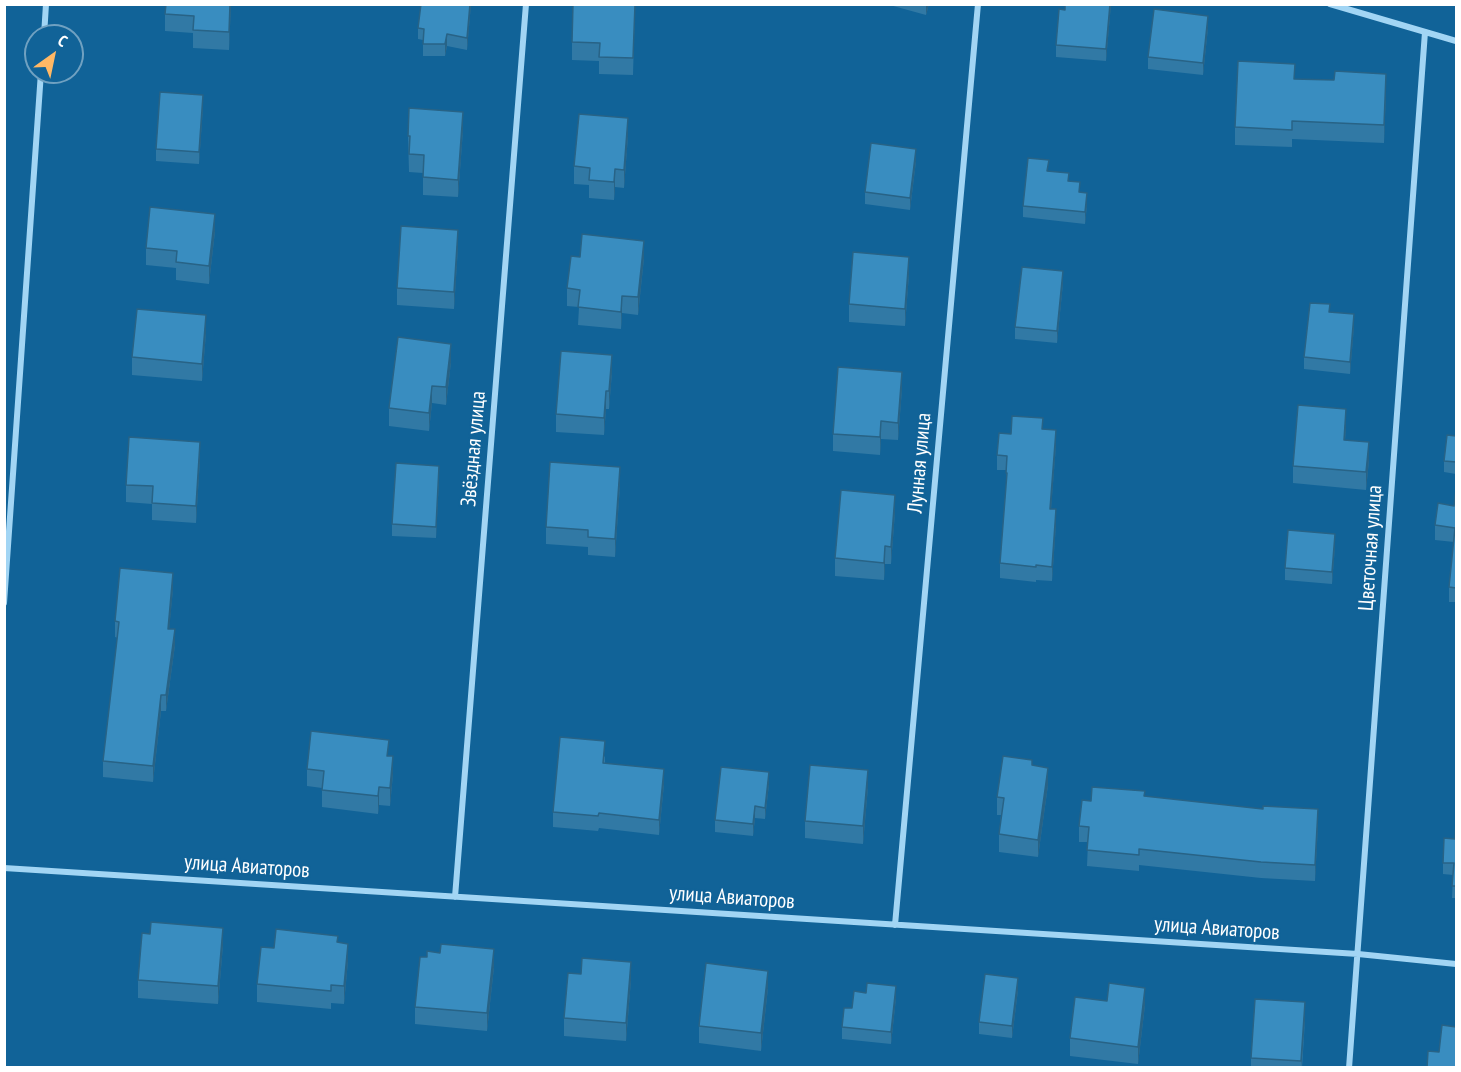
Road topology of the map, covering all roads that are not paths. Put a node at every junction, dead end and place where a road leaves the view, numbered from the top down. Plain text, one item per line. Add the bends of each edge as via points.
1 (46, 4) edge
2 (526, 4) edge
3 (978, 4) edge
4 (1330, 4) edge
5 (45, 24) edge
6 (1425, 32) junction
7 (1456, 41) edge
8 (40, 84) edge
9 (4, 603) edge
10 (4, 868) edge
11 (455, 897) junction
12 (895, 925) junction
13 (1358, 954) junction
14 (1456, 964) edge
15 (1349, 1068) edge

1 - 5 street
2 - 11 street, Звёздная улица
3 - 12 street, Лунная улица
4 - 6 street
6 - 7 street
6 - 13 street, Цветочная улица
8 - 9 street
10 - 11 street, улица Авиаторов
11 - 12 street, улица Авиаторов
12 - 13 street, улица Авиаторов
13 - 14 street, улица Авиаторов
13 - 15 street, Цветочная улица

